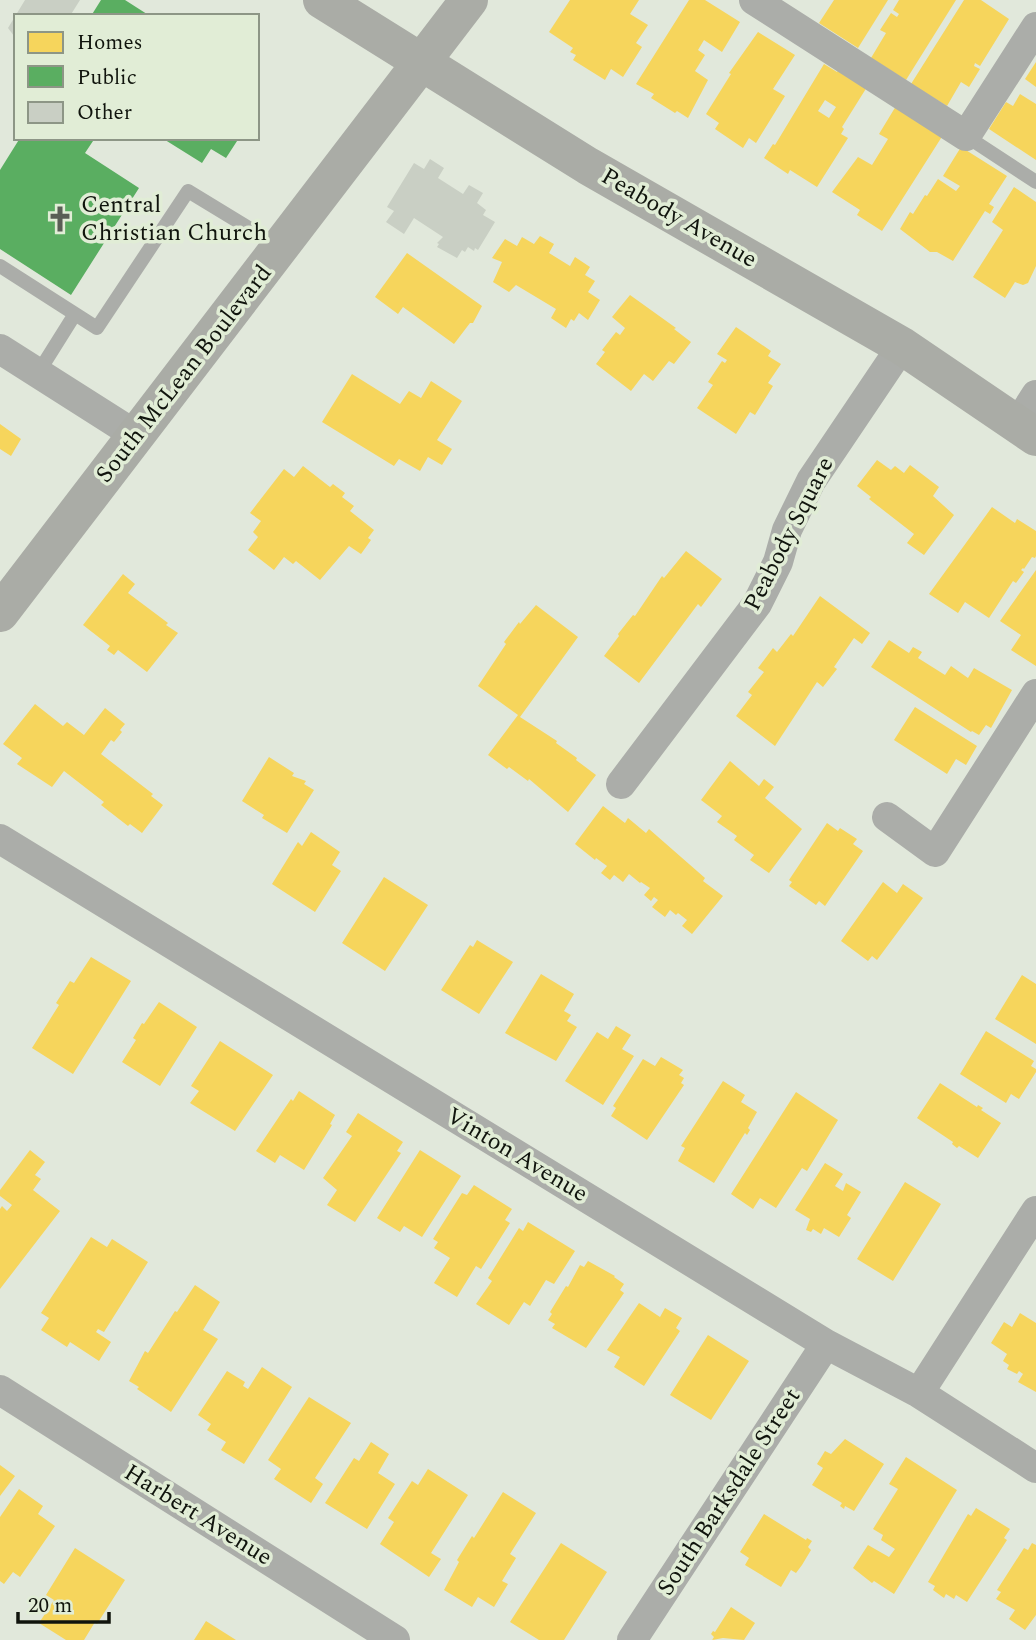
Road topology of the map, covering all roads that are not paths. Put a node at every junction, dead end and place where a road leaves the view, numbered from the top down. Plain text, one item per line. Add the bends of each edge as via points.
1 (323, 0) edge
2 (469, 0) edge
3 (754, 0) edge
4 (1036, 27) edge
5 (422, 63) junction
6 (966, 136) junction
7 (1036, 182) edge
8 (281, 248) junction
9 (0, 266) edge
10 (75, 314) junction
11 (902, 346) junction
12 (0, 349) edge
13 (38, 373) junction
14 (1030, 419) edge
15 (137, 436) junction
16 (0, 612) edge
17 (1036, 694) edge
18 (621, 784) dead end
19 (887, 817) dead end
20 (0, 839) edge
21 (1036, 1210) edge
22 (826, 1344) junction
23 (0, 1390) edge
24 (919, 1393) junction
25 (1036, 1468) edge
26 (395, 1640) edge
27 (632, 1640) edge

1 - 5 main road, Peabody Avenue
2 - 5 main road, South McLean Boulevard
3 - 6 street
4 - 6 street
5 - 8 main road, South McLean Boulevard
5 - 11 main road, Peabody Avenue via 588,166
6 - 7 lane
8 - 10 lane via 188,191 97,328
8 - 15 main road, South McLean Boulevard
9 - 10 lane
10 - 13 lane
11 - 14 main road, Peabody Avenue
11 - 18 street, Peabody Square via 811,481 757,604
12 - 13 street
13 - 15 street
15 - 16 main road, South McLean Boulevard
17 - 19 street via 935,852
20 - 22 street, Vinton Avenue
21 - 24 street
22 - 24 street, Vinton Avenue
22 - 27 street, South Barksdale Street
23 - 26 street, Harbert Avenue
24 - 25 street, Vinton Avenue

